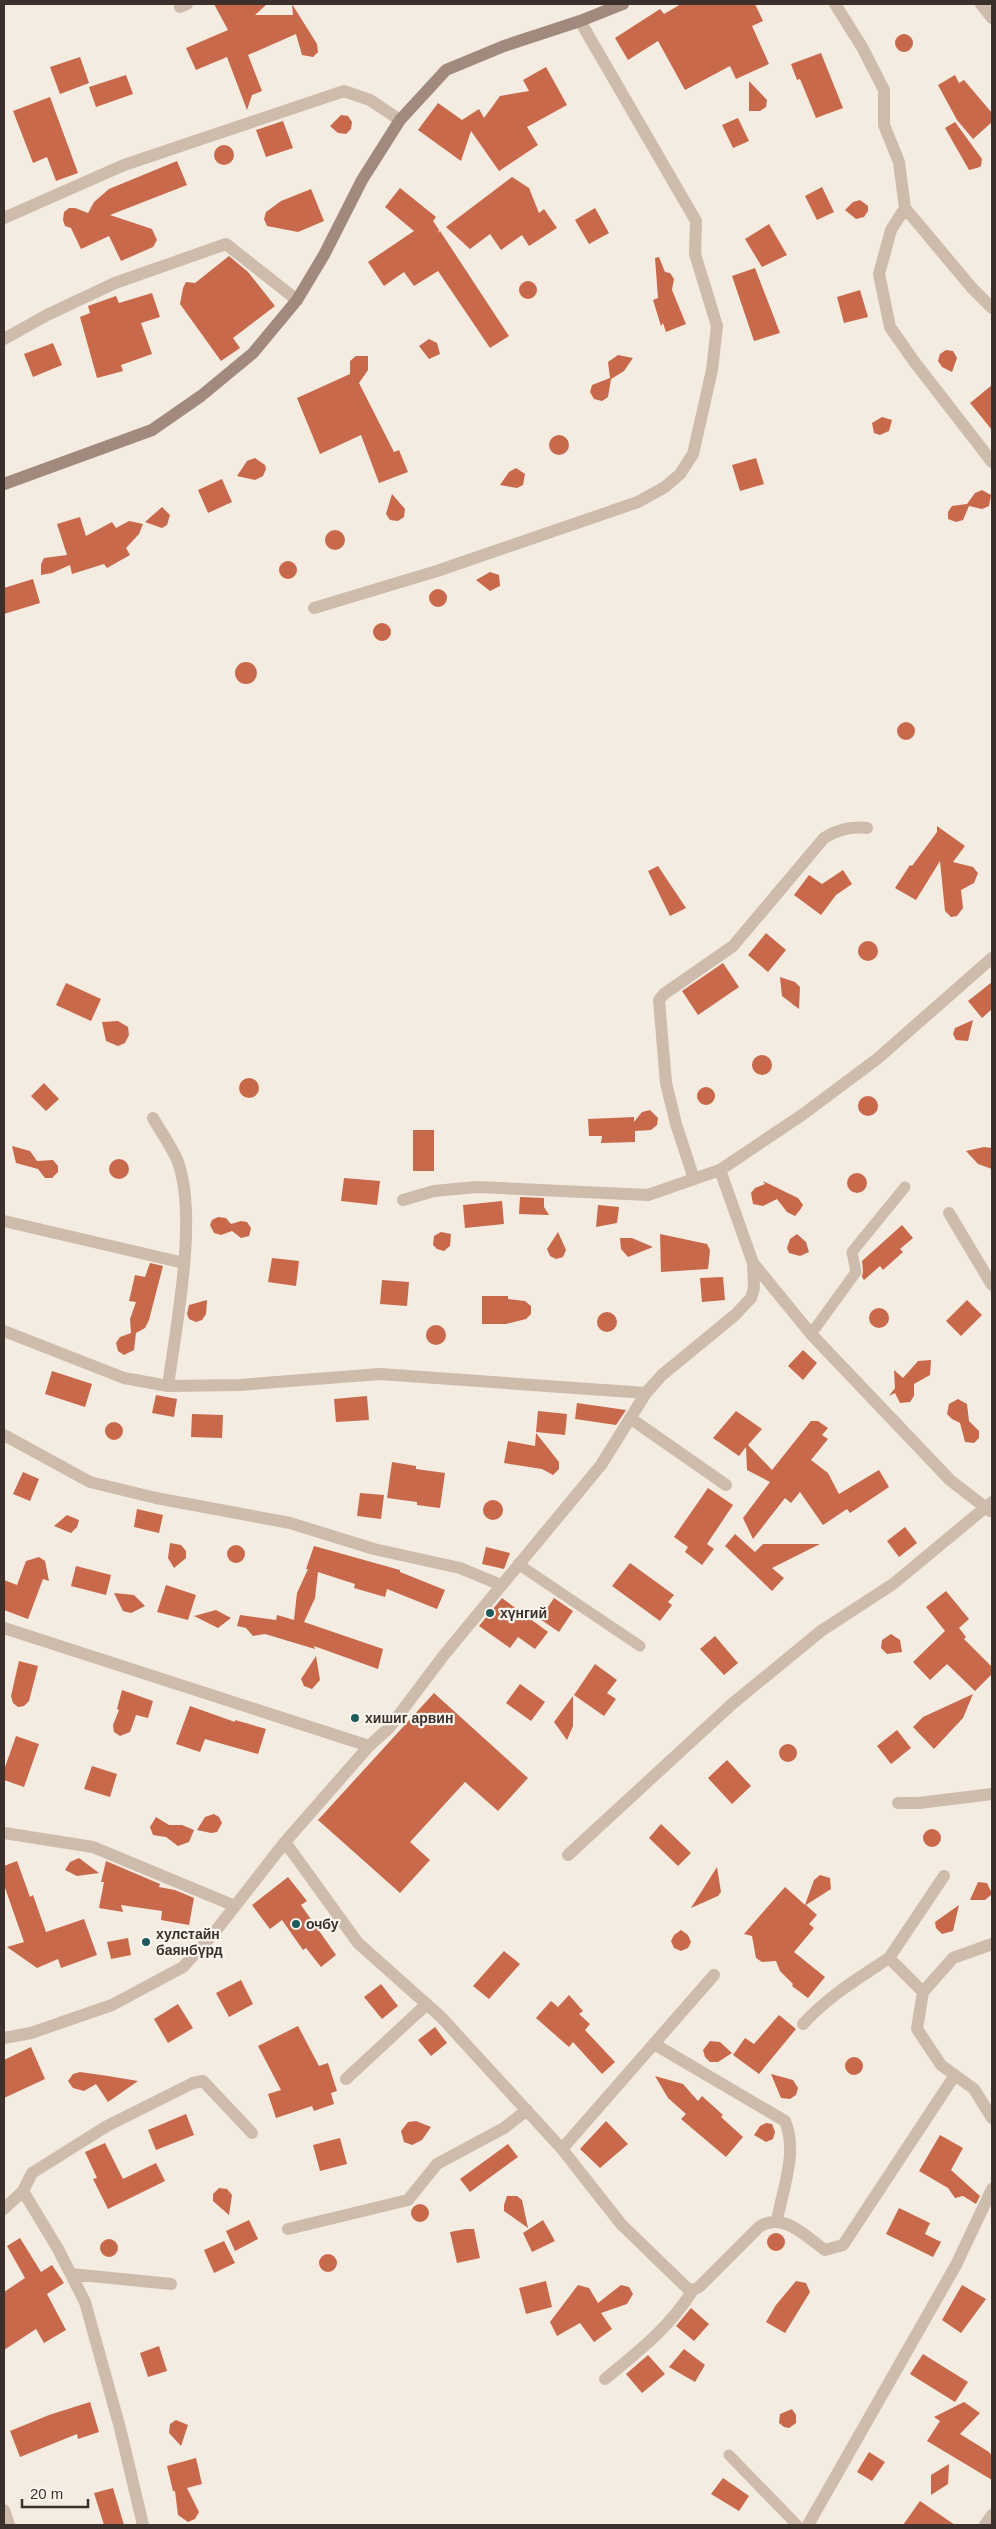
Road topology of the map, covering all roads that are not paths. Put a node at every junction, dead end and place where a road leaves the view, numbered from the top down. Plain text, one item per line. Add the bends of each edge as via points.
1 (623, 4) edge
2 (835, 4) edge
3 (981, 4) edge
4 (992, 18) edge
5 (580, 21) junction
6 (400, 120) junction
7 (905, 208) junction
8 (4, 218) edge
9 (297, 300) junction
10 (992, 308) edge
11 (4, 339) edge
12 (992, 462) edge
13 (4, 484) edge
14 (314, 608) dead end
15 (867, 828) dead end
16 (992, 958) edge
17 (153, 1118) dead end
18 (720, 1170) junction
19 (694, 1179) junction
20 (905, 1187) dead end
21 (403, 1200) dead end
22 (949, 1213) dead end
23 (4, 1222) edge
24 (184, 1263) junction
25 (753, 1263) junction
26 (992, 1285) edge
27 (4, 1331) edge
28 (811, 1334) junction
29 (168, 1386) junction
30 (646, 1393) junction
31 (630, 1418) junction
32 (4, 1436) edge
33 (726, 1485) dead end
34 (990, 1508) edge
35 (518, 1564) junction
36 (502, 1585) junction
37 (4, 1628) edge
38 (640, 1646) dead end
39 (369, 1746) junction
40 (992, 1794) edge
41 (898, 1803) dead end
42 (4, 1834) edge
43 (20, 1835) junction
44 (285, 1842) junction
45 (4, 1844) edge
46 (568, 1855) dead end
47 (944, 1876) dead end
48 (235, 1906) junction
49 (992, 1944) edge
50 (889, 1958) junction
51 (714, 1975) dead end
52 (923, 1992) junction
53 (427, 2004) junction
54 (803, 2024) dead end
55 (4, 2038) edge
56 (654, 2044) junction
57 (956, 2075) junction
58 (346, 2079) dead end
59 (527, 2110) junction
60 (992, 2118) edge
61 (252, 2133) dead end
62 (562, 2149) junction
63 (992, 2189) edge
64 (23, 2191) junction
65 (4, 2209) edge
66 (777, 2220) junction
67 (288, 2229) dead end
68 (71, 2274) junction
69 (172, 2284) dead end
70 (693, 2290) junction
71 (605, 2378) dead end
72 (729, 2455) dead end
73 (4, 2510) edge
74 (992, 2515) edge
75 (9, 2525) edge
76 (143, 2525) edge
77 (797, 2525) edge
78 (808, 2525) edge
79 (985, 2525) edge

1 - 5 main road
2 - 7 street via 884,90 884,125 899,162
3 - 4 street
5 - 6 main road via 504,46 446,70
5 - 14 street via 696,221 694,254 717,326 712,370 693,454 680,474 638,502 436,571
6 - 8 street via 370,100 344,91 124,165
6 - 9 main road via 362,180 324,256
7 - 10 street
7 - 12 street via 891,230 879,274 890,327
9 - 11 street via 226,244 116,283
9 - 13 main road via 253,353 201,396 152,430
15 - 19 street via 855,826 835,831 824,838 733,946 659,1000 666,1082
16 - 18 street via 877,1059
17 - 24 street via 178,1162 185,1199
18 - 19 street
18 - 25 street
19 - 21 street via 648,1195 477,1187 434,1191
20 - 28 lane via 852,1252 856,1272
22 - 26 street
23 - 24 street
24 - 29 street
25 - 28 street
25 - 30 street via 751,1298 662,1375
27 - 29 street via 124,1378
28 - 34 street via 950,1480
29 - 30 street via 239,1385 380,1374
30 - 31 street
31 - 33 street
31 - 35 street via 601,1465
32 - 36 street via 90,1482 290,1523 374,1549 460,1568
34 - 46 street via 893,1584 821,1631 732,1704
35 - 36 street
35 - 38 lane
36 - 39 street via 389,1728
37 - 39 street
39 - 44 street
40 - 41 street
42 - 43 street
43 - 45 street
43 - 48 street via 93,1847
44 - 48 street
44 - 53 street via 358,1944
47 - 50 street
48 - 55 street via 183,1967 112,2005 31,2033
49 - 52 street via 953,1958
50 - 52 street
50 - 54 street via 837,1993
51 - 56 street
52 - 57 street via 917,2029 941,2065
53 - 58 street
53 - 59 street
56 - 62 street
56 - 66 street via 785,2121 791,2149
57 - 60 street via 974,2089
57 - 66 street via 843,2245 825,2250
59 - 62 street
59 - 67 street via 504,2128 437,2164 408,2200
61 - 64 street via 204,2081 193,2083 107,2126 32,2173
62 - 70 street via 621,2224 687,2288
63 - 78 street via 956,2265
64 - 65 street
64 - 68 street
66 - 70 street via 759,2227
68 - 69 street
68 - 76 street via 93,2325
70 - 71 street via 678,2315 658,2336
72 - 77 lane
73 - 75 street
74 - 79 street

